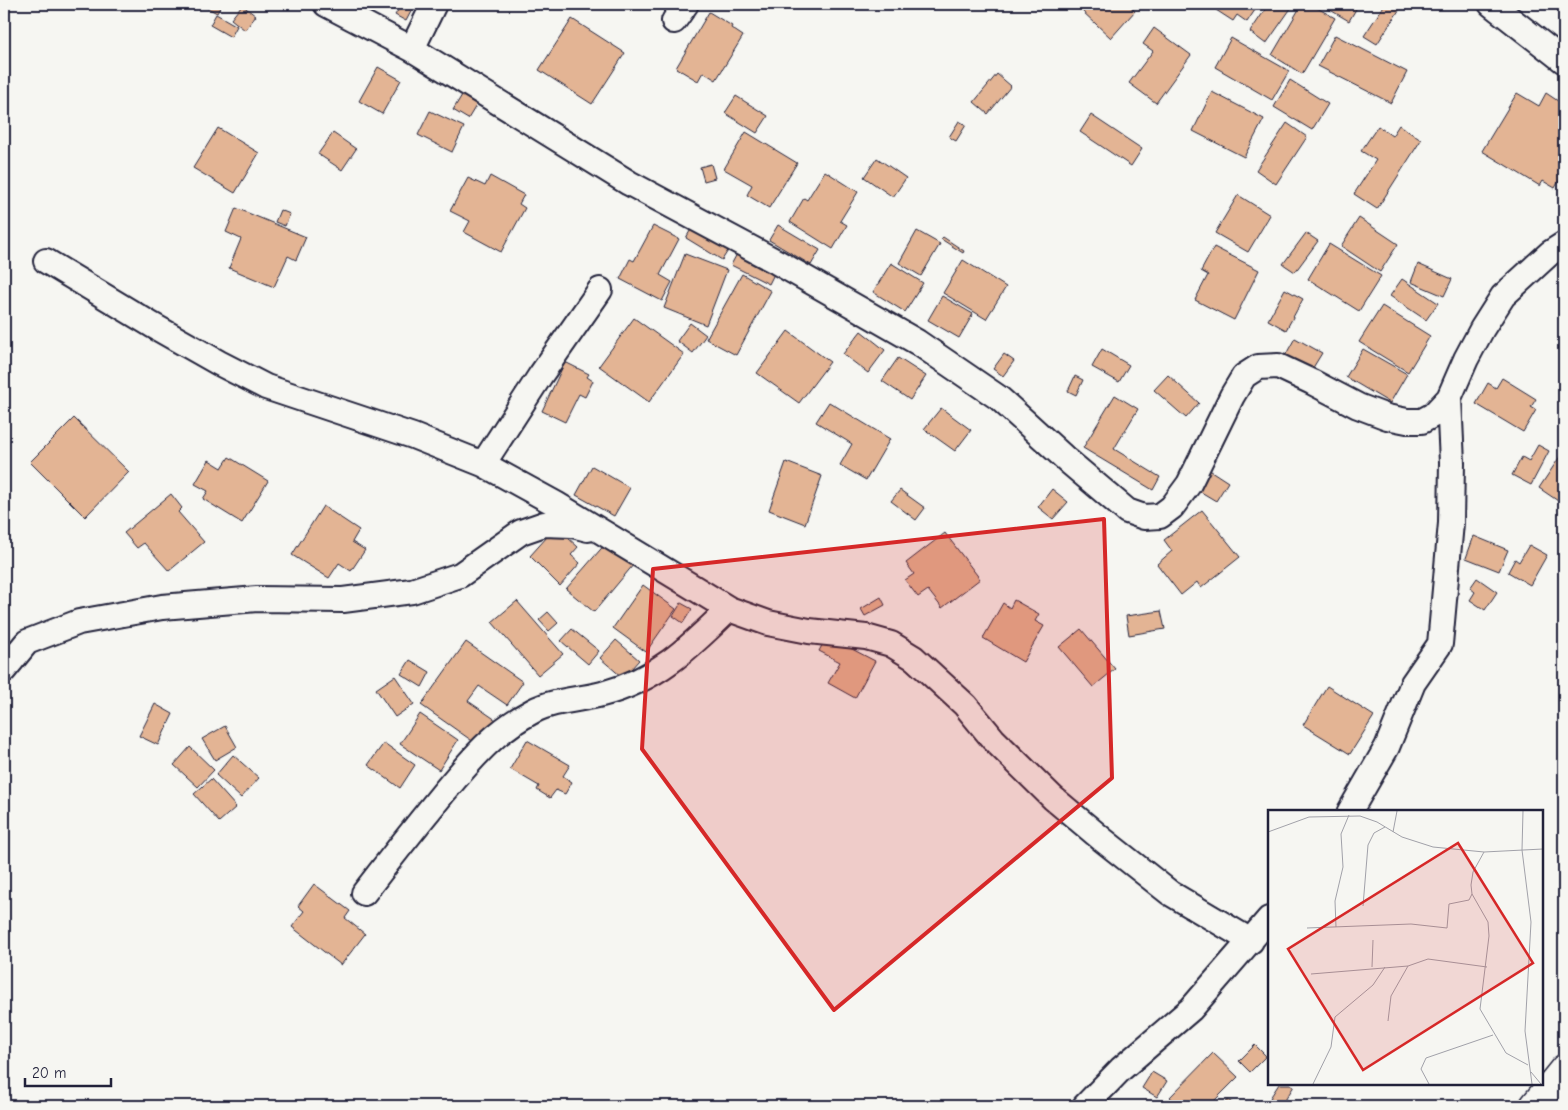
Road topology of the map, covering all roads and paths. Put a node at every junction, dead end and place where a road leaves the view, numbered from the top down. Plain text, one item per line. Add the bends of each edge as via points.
1 (326, 4) edge
2 (434, 4) edge
3 (1492, 4) edge
4 (412, 49) junction
5 (1564, 61) edge
6 (1564, 244) edge
7 (46, 261) dead end
8 (600, 290) dead end
9 (1449, 398) junction
10 (483, 464) junction
11 (606, 535) junction
12 (729, 609) junction
13 (4, 670) edge
14 (1351, 810) edge
15 (364, 893) dead end
16 (1268, 920) edge
17 (1251, 941) junction
18 (1564, 1069) edge
19 (1085, 1106) edge
20 (1534, 1106) edge

1 - 4 street
2 - 4 street
3 - 5 street
4 - 9 street via 629,183 917,342 999,398 1127,510 1144,517 1160,516 1172,507 1189,484 1244,376 1258,367 1278,366 1358,406 1407,421 1422,421 1433,415
6 - 9 street via 1503,296 1466,358
7 - 10 street via 152,325 266,387 413,436
8 - 10 street
9 - 14 street via 1451,523 1440,644 1413,683 1386,746
10 - 11 street
11 - 12 street
11 - 13 street via 572,525 544,524 521,532 460,576 412,591 344,600 257,600 162,607 78,622 27,642
12 - 15 street via 689,648 652,673 603,694 534,710 493,737 421,820
12 - 17 street via 768,623 866,637 891,644 914,658 965,705 993,739 1053,798 1103,840 1170,893
16 - 17 street
17 - 19 street via 1191,1009
18 - 20 street

